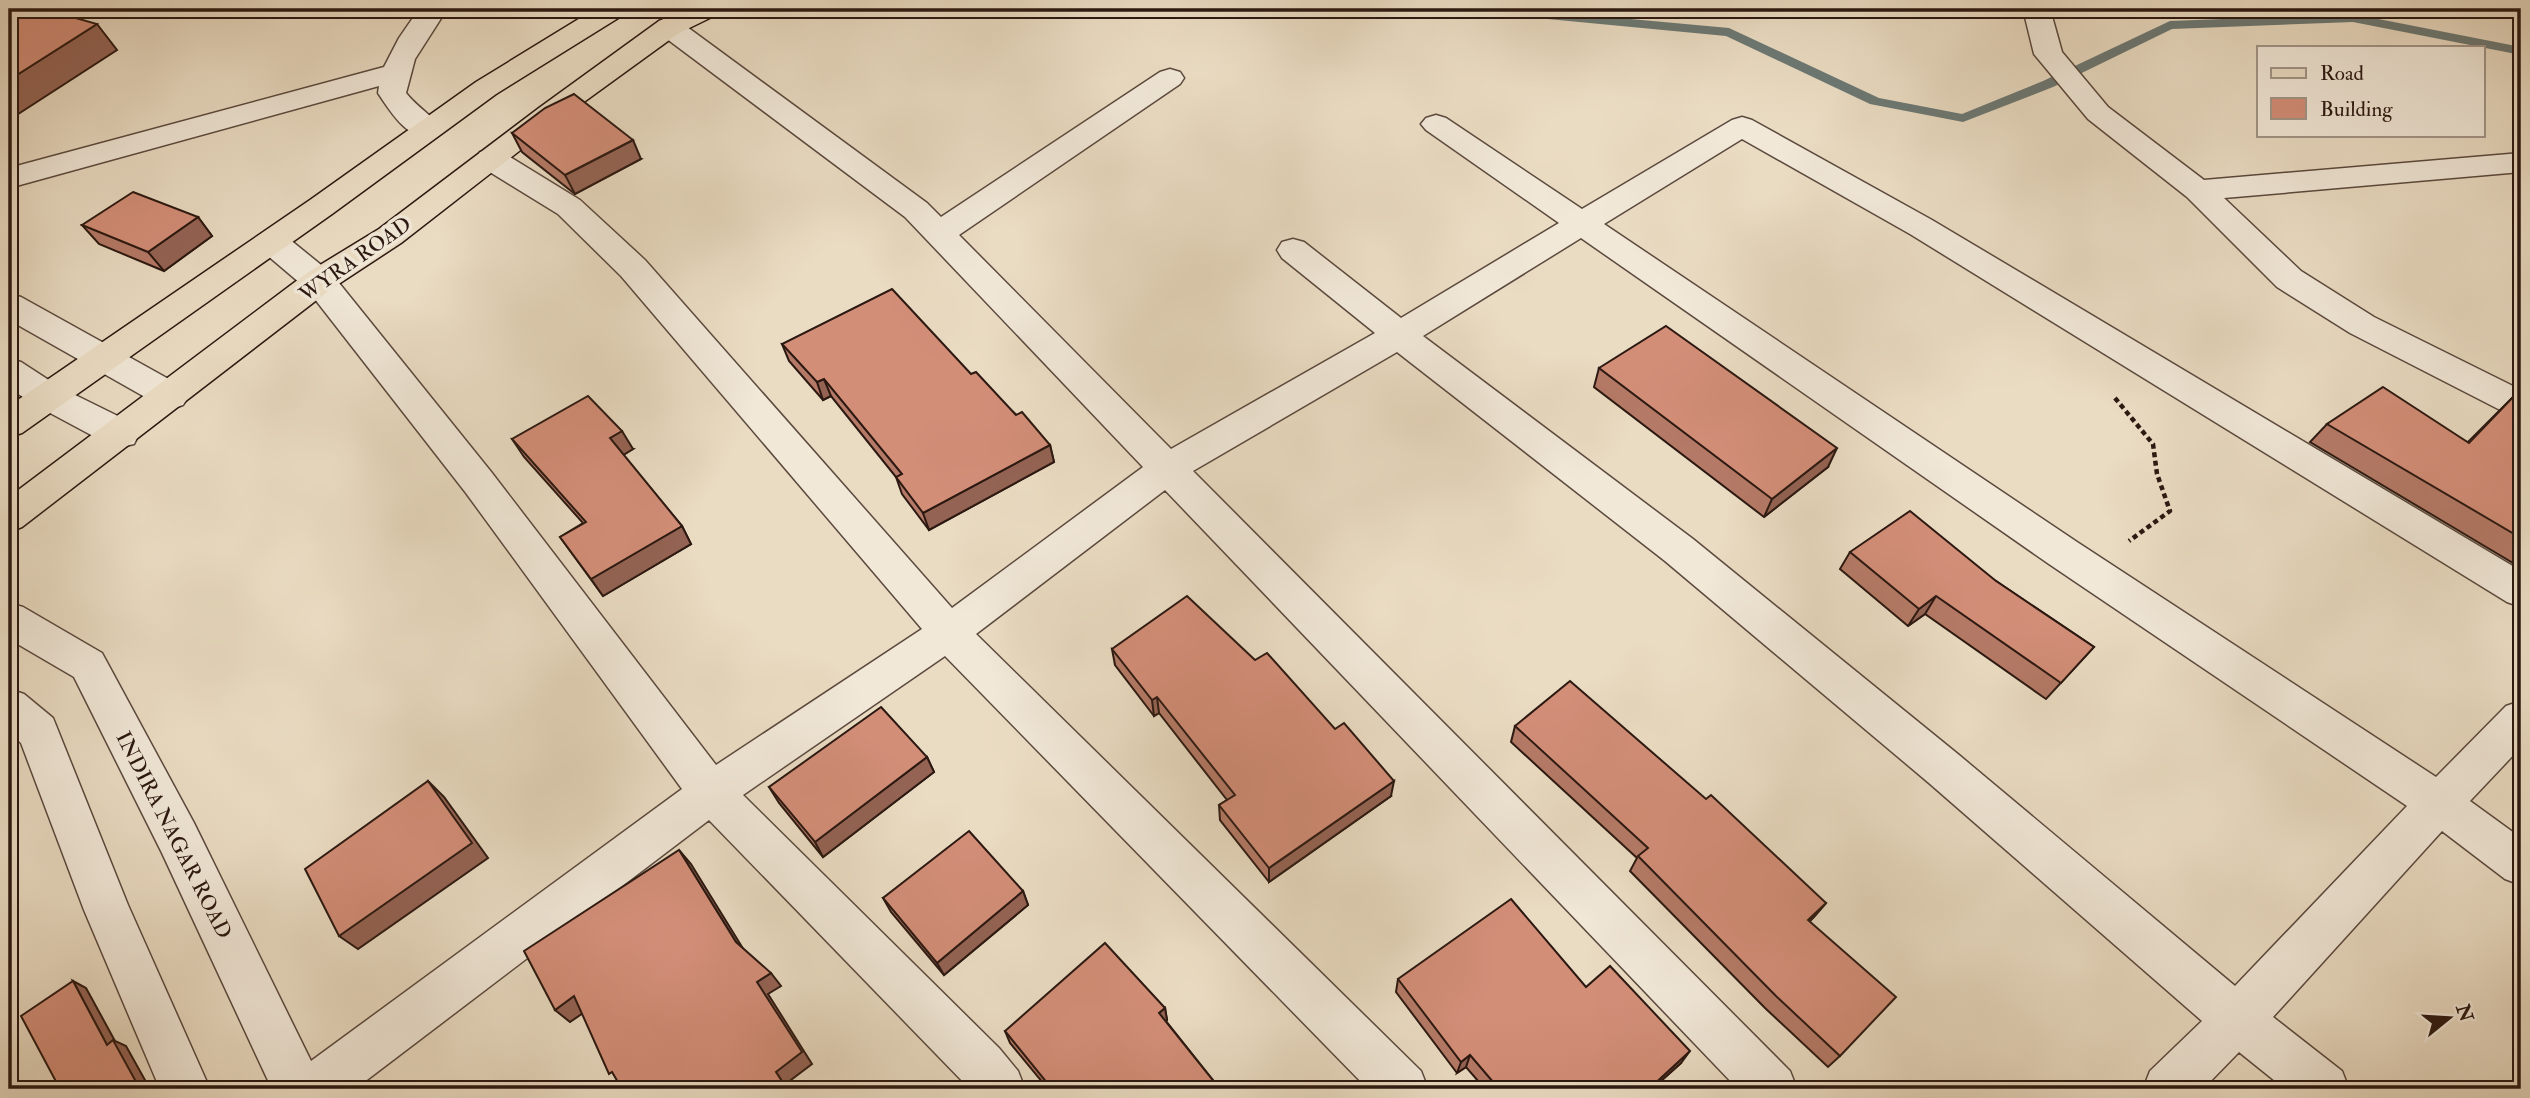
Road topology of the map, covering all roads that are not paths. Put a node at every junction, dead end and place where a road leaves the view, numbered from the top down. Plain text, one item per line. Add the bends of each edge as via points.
1 (433, 9) edge
2 (613, 9) edge
3 (706, 9) edge
4 (2037, 9) edge
5 (669, 27) junction
6 (394, 73) junction
7 (1170, 78) dead end
8 (1436, 124) dead end
9 (428, 130) junction
10 (491, 159) junction
11 (2521, 162) edge
12 (9, 178) edge
13 (2198, 190) junction
14 (1582, 224) junction
15 (939, 233) junction
16 (272, 242) junction
17 (1293, 250) dead end
18 (319, 281) junction
19 (9, 305) edge
20 (1399, 335) junction
21 (106, 358) junction
22 (9, 372) edge
23 (171, 396) junction
24 (49, 397) junction
25 (2521, 405) edge
26 (9, 424) edge
27 (121, 434) junction
28 (1168, 468) junction
29 (9, 517) edge
30 (2521, 591) edge
31 (9, 619) edge
32 (949, 632) junction
33 (9, 707) edge
34 (2521, 719) edge
35 (711, 793) junction
36 (2437, 802) junction
37 (2521, 864) edge
38 (2238, 1020) junction
39 (185, 1089) edge
40 (298, 1089) edge
41 (314, 1089) edge
42 (1000, 1089) edge
43 (1403, 1089) edge
44 (1772, 1089) edge
45 (2168, 1089) edge
46 (2324, 1089) edge

1 - 6 street
2 - 9 main road
3 - 5 main road, WYRA ROAD
4 - 13 street via 2048,54 2098,113
5 - 10 main road, WYRA ROAD
5 - 15 street via 916,210
6 - 9 street via 392,93
6 - 12 street
7 - 15 street
8 - 14 street
9 - 16 main road
10 - 18 main road, WYRA ROAD via 390,236
10 - 32 street via 569,207 633,268
11 - 13 street
13 - 25 street via 2289,279 2362,325
14 - 20 street
14 - 30 street via 1742,126 1921,228
14 - 36 street
15 - 28 street
16 - 18 street
16 - 21 main road
17 - 20 street
18 - 23 main road, WYRA ROAD
18 - 35 street via 479,483
19 - 21 street
20 - 28 street
20 - 38 street via 1679,551
21 - 23 street
21 - 24 main road
22 - 24 street
23 - 27 main road, WYRA ROAD
24 - 26 main road
24 - 27 street
27 - 29 main road, WYRA ROAD
28 - 32 street
28 - 44 street
31 - 40 street, INDIRA NAGAR ROAD via 88,665 178,838
32 - 35 street
32 - 43 street
33 - 39 street via 38,731 107,910
34 - 36 street
35 - 41 street
35 - 42 street via 982,1065
36 - 37 street
36 - 38 street
38 - 45 street
38 - 46 street

